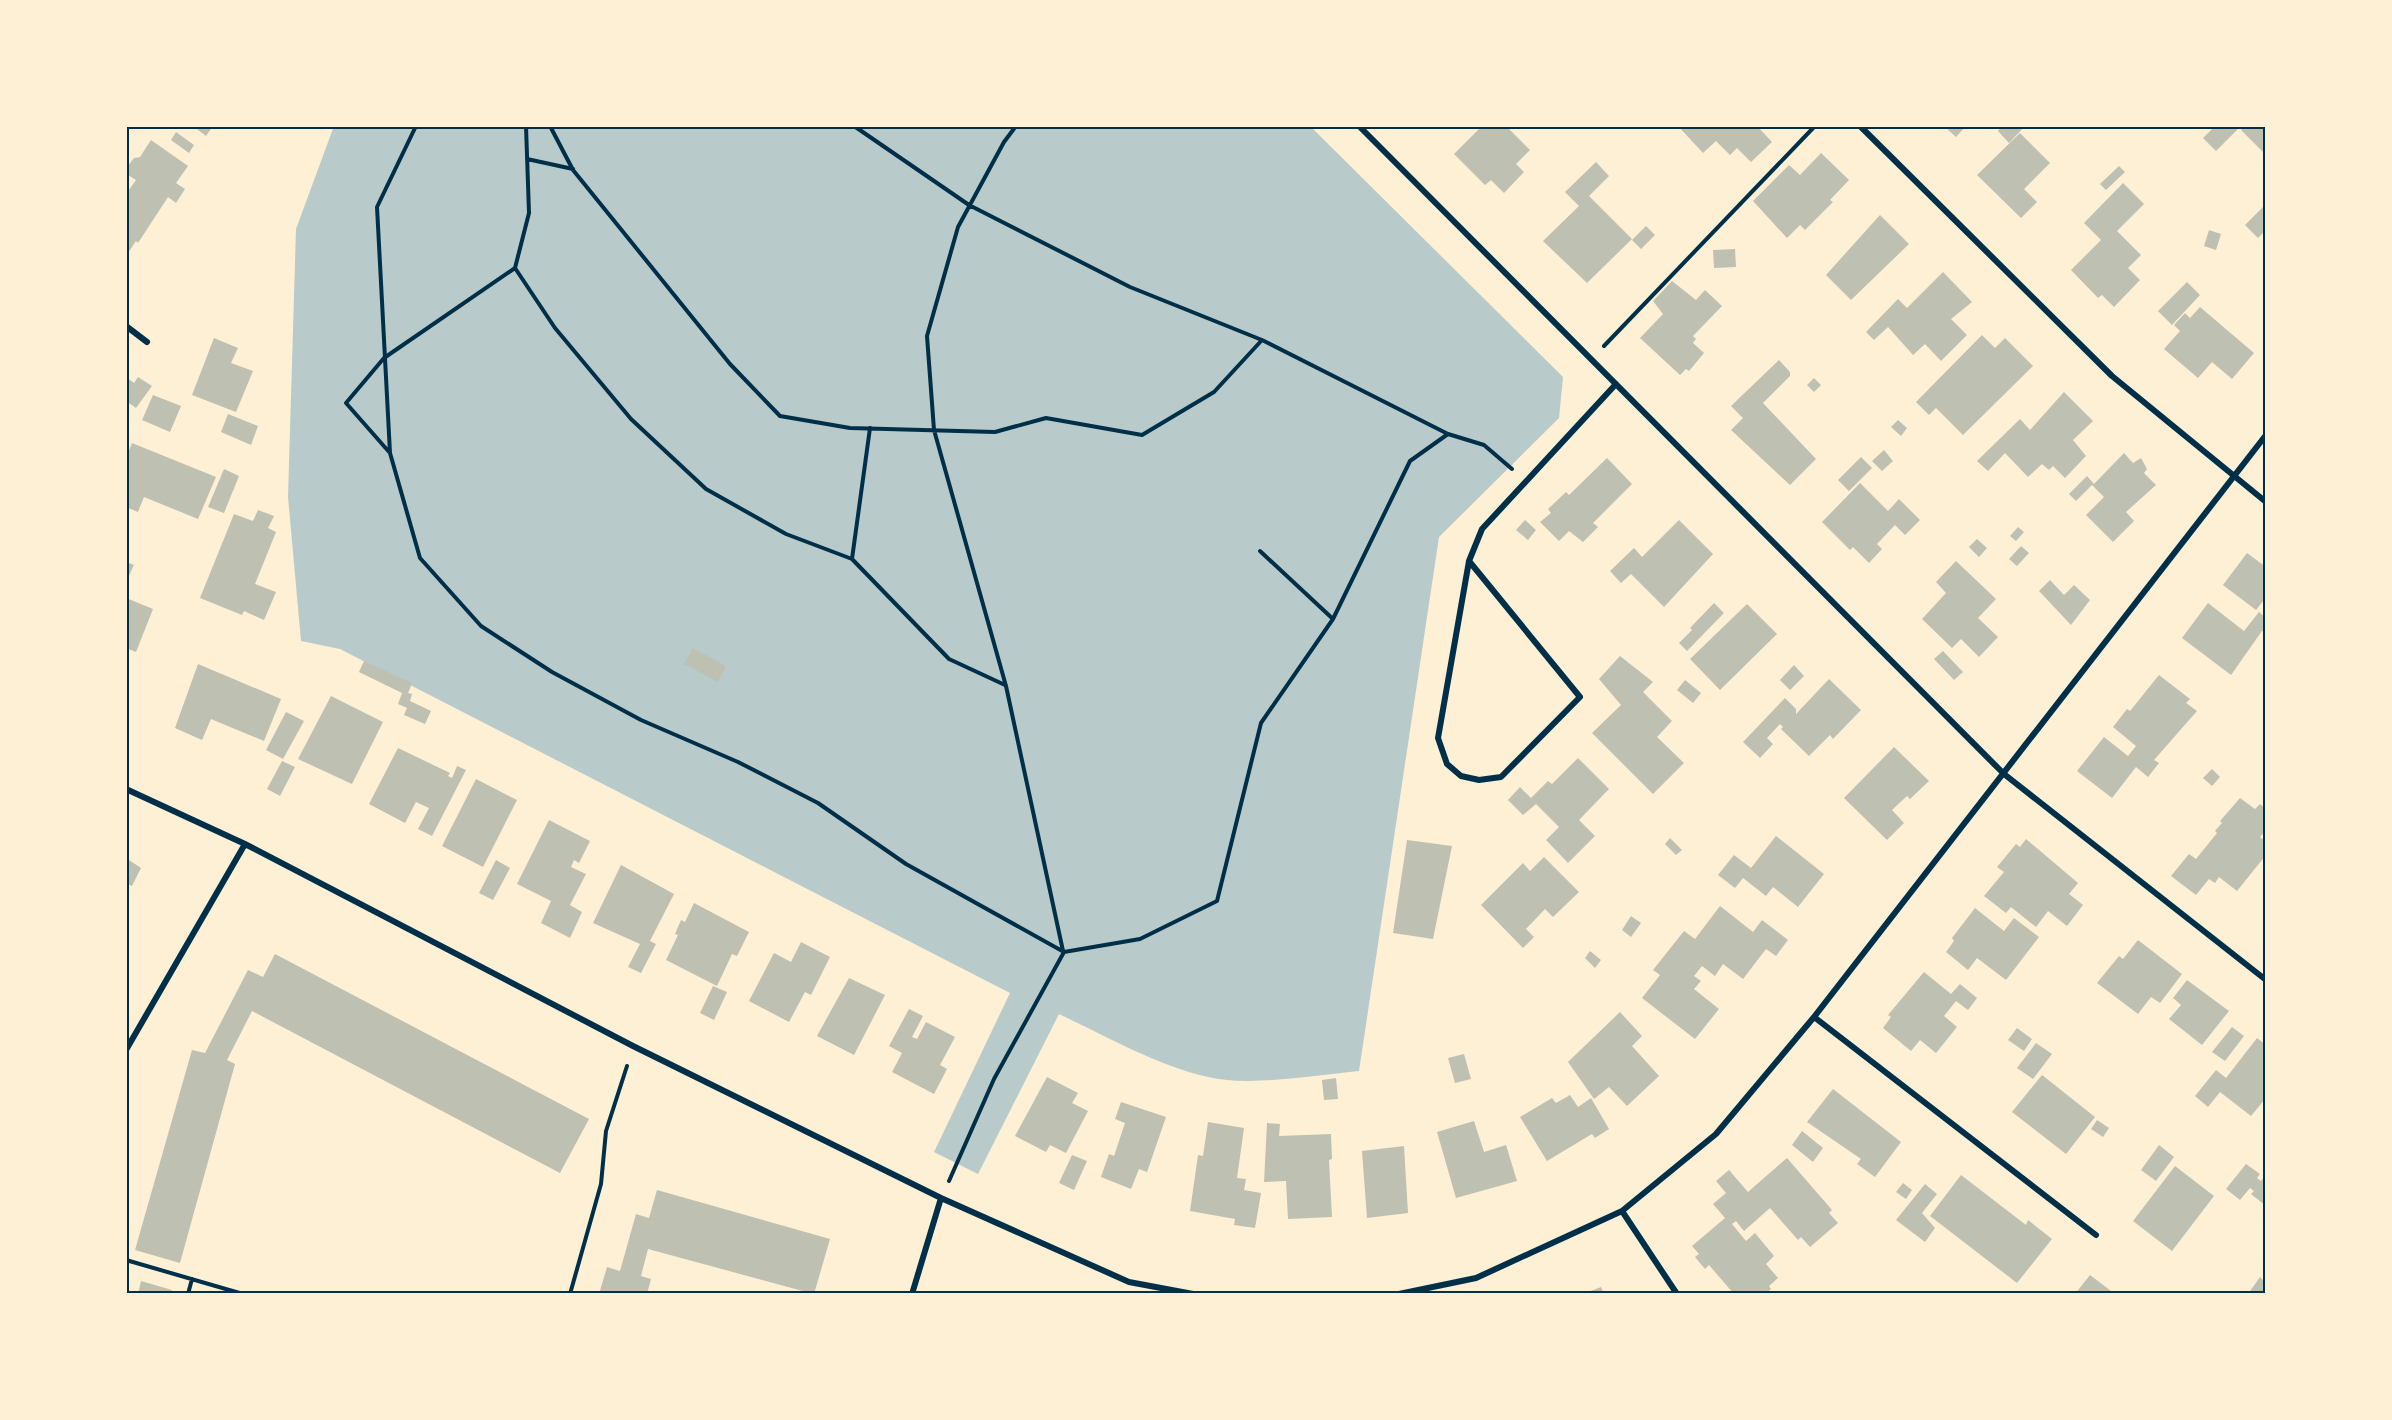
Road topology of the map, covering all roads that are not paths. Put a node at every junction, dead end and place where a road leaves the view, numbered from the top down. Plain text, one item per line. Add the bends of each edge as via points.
1 (1359, 126) edge
2 (1860, 126) edge
3 (126, 326) edge
4 (147, 342) dead end
5 (1616, 384) junction
6 (2266, 435) edge
7 (2234, 477) junction
8 (2266, 502) edge
9 (1469, 561) junction
10 (2004, 774) junction
11 (126, 789) edge
12 (245, 844) junction
13 (2266, 980) edge
14 (1814, 1017) junction
15 (126, 1050) edge
16 (941, 1198) junction
17 (1622, 1210) junction
18 (2096, 1234) dead end
19 (912, 1294) edge
20 (1192, 1294) edge
21 (1400, 1294) edge
22 (1677, 1294) edge

1 - 5 street
2 - 7 street via 2112,376
3 - 4 street
5 - 9 street via 1482,529
5 - 10 street
6 - 7 street
7 - 8 street
7 - 10 street
9 - 9 street via 1438,738 1447,764 1461,776 1479,780 1501,777 1580,696
10 - 13 street
10 - 14 street
11 - 12 street
12 - 15 street
12 - 16 street via 633,1046
14 - 17 street via 1716,1134
14 - 18 street
16 - 19 street
16 - 20 street via 1129,1282
17 - 21 street via 1476,1278
17 - 22 street

